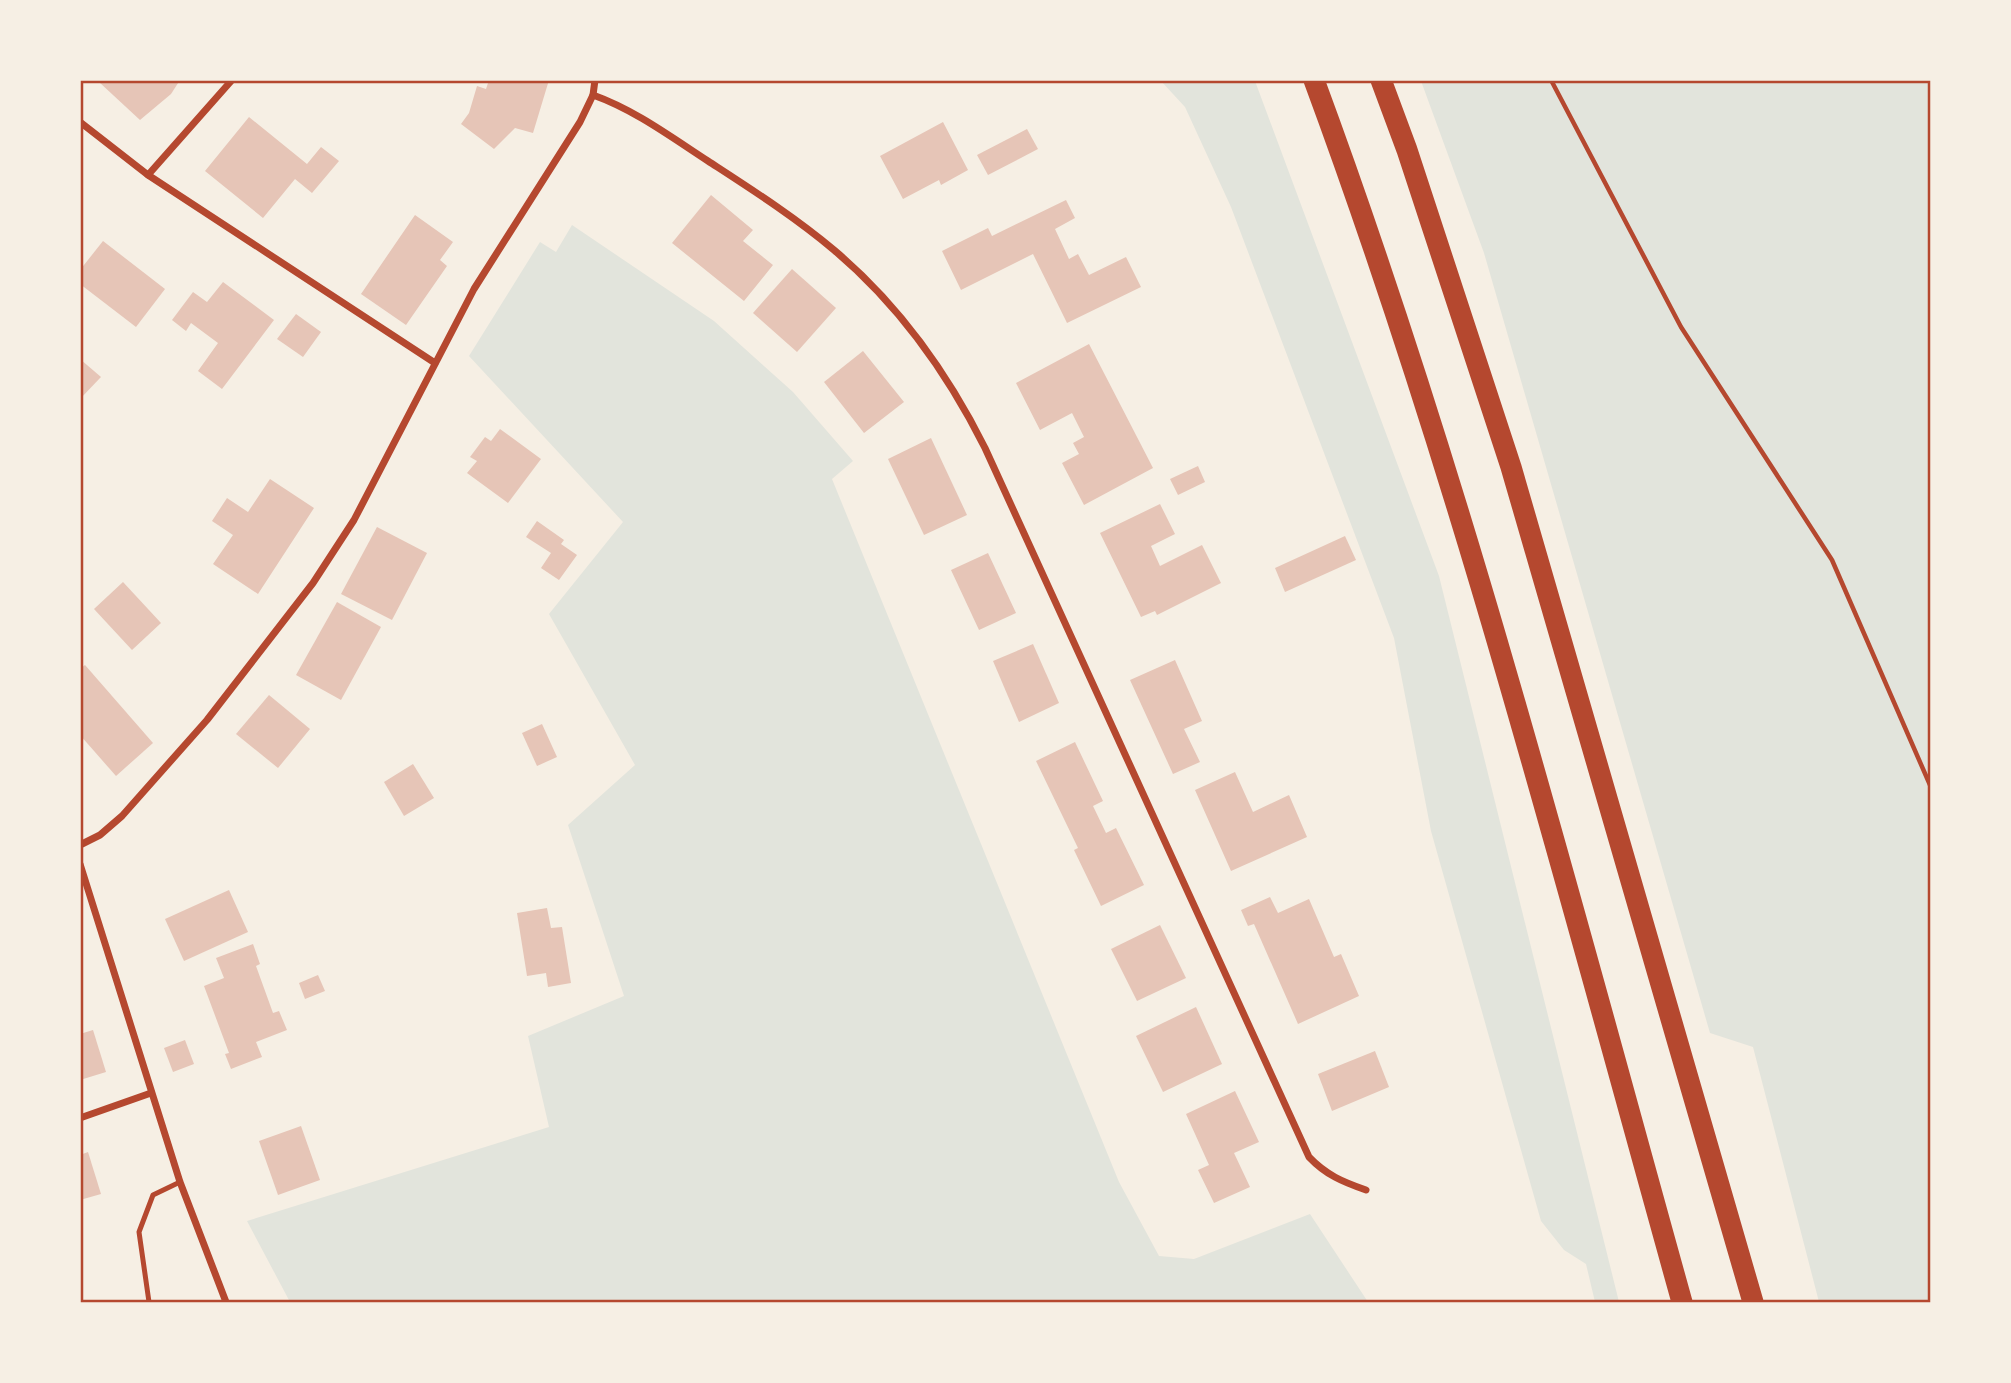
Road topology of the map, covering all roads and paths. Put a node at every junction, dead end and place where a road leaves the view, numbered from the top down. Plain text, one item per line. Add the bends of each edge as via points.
1 (232, 80) edge
2 (595, 80) edge
3 (1314, 80) edge
4 (1381, 80) edge
5 (1551, 80) edge
6 (593, 95) junction
7 (80, 122) edge
8 (148, 175) junction
9 (435, 363) junction
10 (1930, 785) edge
11 (80, 845) edge
12 (80, 864) edge
13 (151, 1093) junction
14 (80, 1118) edge
15 (180, 1182) junction
16 (1366, 1190) dead end
17 (149, 1303) edge
18 (226, 1303) edge
19 (1682, 1303) edge
20 (1753, 1303) edge

1 - 8 street
2 - 6 street
3 - 19 highway via 1449,479
4 - 20 highway via 1511,467
5 - 10 path via 1681,327 1832,561
6 - 9 street via 474,289
6 - 16 street via 640,116 834,250 883,296 941,371 985,448 1309,1157 1340,1181
7 - 8 street
8 - 9 street
9 - 11 street via 354,520 313,583 207,720 131,807 100,835
12 - 13 street
13 - 14 street
13 - 15 street
15 - 17 lane via 153,1195 139,1232
15 - 18 street

